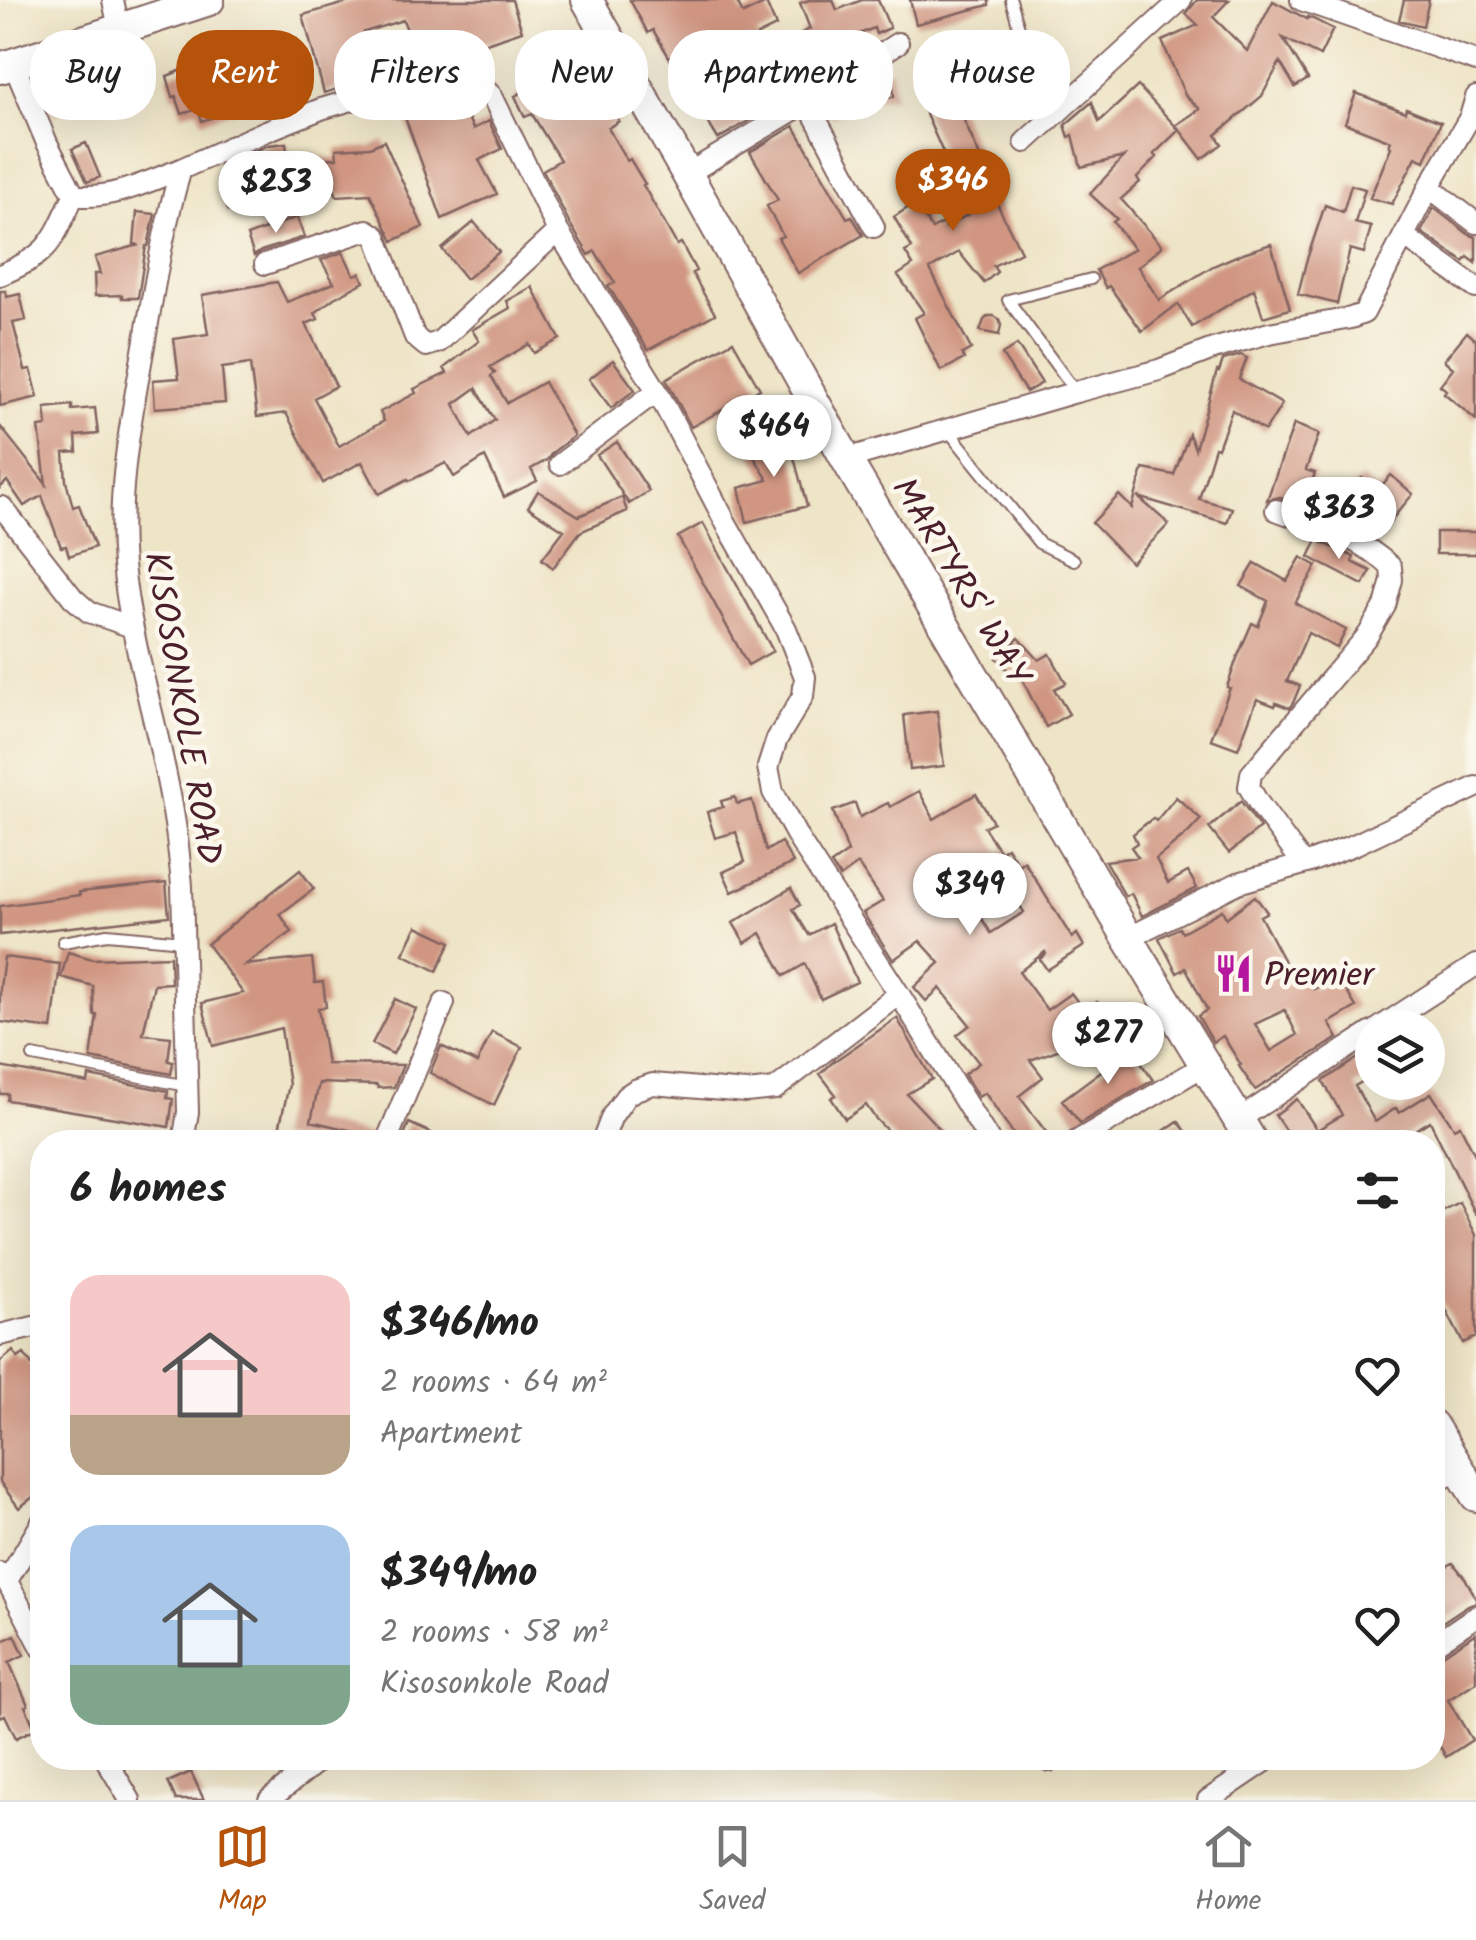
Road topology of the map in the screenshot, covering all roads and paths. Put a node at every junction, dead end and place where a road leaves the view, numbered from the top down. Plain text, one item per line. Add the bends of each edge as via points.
1 (209, 0) edge
2 (587, 0) edge
3 (1011, 0) edge
4 (1180, 0) edge
5 (1301, 0) edge
6 (116, 15) edge
7 (1020, 30) edge
8 (898, 43) dead end
9 (893, 46) edge
10 (1476, 61) edge
11 (7, 66) edge
12 (1476, 96) edge
13 (1070, 100) edge
14 (777, 120) edge
15 (817, 120) edge
16 (1048, 120) edge
17 (1025, 142) dead end
18 (181, 169) junction
19 (688, 174) junction
20 (1429, 188) junction
21 (74, 195) junction
22 (1476, 223) edge
23 (874, 227) dead end
24 (558, 231) junction
25 (1404, 236) junction
26 (265, 264) dead end
27 (0, 275) edge
28 (1090, 279) dead end
29 (1476, 288) edge
30 (657, 391) junction
31 (1076, 392) junction
32 (947, 429) junction
33 (846, 458) junction
34 (560, 464) dead end
35 (2, 507) edge
36 (1276, 510) dead end
37 (1074, 560) dead end
38 (132, 627) junction
39 (1476, 786) edge
40 (1303, 864) junction
41 (1128, 938) junction
42 (183, 941) junction
43 (63, 942) dead end
44 (1476, 964) edge
45 (899, 994) junction
46 (444, 1003) dead end
47 (1406, 1010) edge
48 (1355, 1045) edge
49 (34, 1056) dead end
50 (1205, 1065) junction
51 (187, 1086) junction
52 (185, 1130) edge
53 (391, 1130) edge
54 (607, 1130) edge
55 (983, 1130) edge
56 (1095, 1130) edge
57 (1244, 1130) edge
58 (1246, 1130) edge
59 (30, 1328) edge
60 (0, 1335) edge
61 (1445, 1446) edge
62 (1459, 1468) junction
63 (1445, 1477) edge
64 (1476, 1496) edge
65 (30, 1539) edge
66 (3, 1577) edge
67 (1476, 1616) edge
68 (30, 1626) edge
69 (1445, 1637) edge
70 (112, 1770) edge
71 (307, 1770) edge
72 (1252, 1770) edge
73 (130, 1800) edge
74 (269, 1800) edge
75 (1208, 1800) edge

1 - 6 main road
2 - 19 main road, MARTYRS' WAY
3 - 7 lane
4 - 13 street
5 - 10 street
6 - 11 main road
8 - 9 street
11 - 21 street
12 - 20 street
14 - 19 street
15 - 23 street
16 - 17 street
18 - 21 street via 108,193
18 - 24 street via 321,109 448,72 465,74 492,96
18 - 38 street, KISOSONKOLE ROAD via 160,249 122,491
19 - 33 main road, MARTYRS' WAY
20 - 22 street
20 - 25 street
21 - 27 street via 39,256
24 - 26 street via 439,342 426,346 414,337 376,236 366,230
24 - 30 street
25 - 29 street
25 - 31 street via 1364,313 1269,333
28 - 31 lane via 1008,300
30 - 34 street
30 - 45 street via 786,629 805,677 803,696 768,767 773,792
31 - 32 street
32 - 33 street
32 - 37 lane via 1040,543
33 - 41 main road, MARTYRS' WAY
35 - 38 street via 73,598 89,612
36 - 40 street via 1375,552 1391,567 1392,580 1368,634 1251,774 1258,804
38 - 42 street, KISOSONKOLE ROAD via 174,818
39 - 40 street
40 - 41 street via 1238,883
41 - 50 main road, MARTYRS' WAY
42 - 43 lane via 107,934
42 - 51 street, KISOSONKOLE ROAD
44 - 47 street
45 - 54 street via 775,1090 653,1084 626,1096
45 - 55 street
46 - 53 street
48 - 58 street
49 - 51 lane
50 - 56 street
50 - 57 main road, MARTYRS' WAY
51 - 52 street, KISOSONKOLE ROAD
59 - 60 street
61 - 62 main road
62 - 63 street
62 - 64 main road
65 - 66 street
66 - 68 street
67 - 69 street
70 - 73 street
71 - 74 street
72 - 75 street

